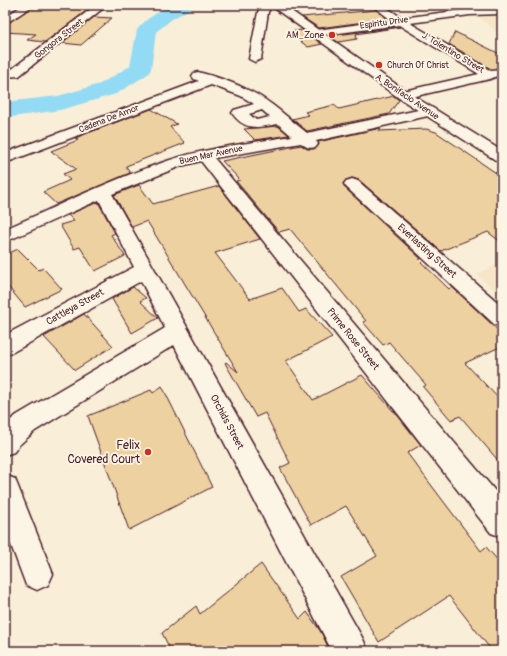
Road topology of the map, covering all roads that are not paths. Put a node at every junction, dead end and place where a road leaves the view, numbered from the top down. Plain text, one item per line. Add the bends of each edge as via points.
1 (29, 5) edge
2 (102, 5) edge
3 (268, 5) edge
4 (275, 5) edge
5 (377, 5) edge
6 (498, 9) edge
7 (398, 20) junction
8 (5, 21) edge
9 (316, 33) junction
10 (255, 59) dead end
11 (502, 72) edge
12 (10, 73) edge
13 (189, 73) dead end
14 (490, 75) junction
15 (212, 80) junction
16 (403, 95) junction
17 (264, 105) junction
18 (428, 112) junction
19 (281, 119) junction
20 (304, 137) junction
21 (316, 148) dead end
22 (204, 155) junction
23 (502, 157) edge
24 (5, 158) edge
25 (352, 184) dead end
26 (103, 192) junction
27 (5, 236) edge
28 (146, 269) junction
29 (502, 318) edge
30 (179, 331) junction
31 (5, 346) edge
32 (5, 443) edge
33 (5, 489) edge
34 (502, 522) edge
35 (37, 574) dead end
36 (351, 651) edge

1 - 8 street
2 - 12 street, Gongora Street
3 - 10 street via 263,12
4 - 9 street, A. Bonifacio Avenue
5 - 7 street, J. Tolentino Street
6 - 7 street, Espiritu Drive
7 - 9 street, Espiritu Drive
7 - 14 street, J. Tolentino Street
9 - 16 street, A. Bonifacio Avenue
11 - 14 street
13 - 15 street
14 - 16 street
15 - 17 street via 245,93
15 - 24 street, Cadena De Amor
16 - 18 street, A. Bonifacio Avenue
17 - 19 street
17 - 19 street via 239,113 255,124
18 - 20 street, Buen Mar Avenue via 329,134
18 - 23 street, A. Bonifacio Avenue
19 - 20 street
20 - 21 street
20 - 22 street, Buen Mar Avenue
22 - 26 street, Buen Mar Avenue via 153,171
22 - 34 street, Prime Rose Street
25 - 29 street, Everlasting Street
26 - 27 street, Buen Mar Avenue
26 - 28 street, Orchids Street
28 - 30 street, Orchids Street
28 - 31 street, Cattleya Street
30 - 32 street via 26,423
30 - 36 street, Orchids Street
33 - 35 street

